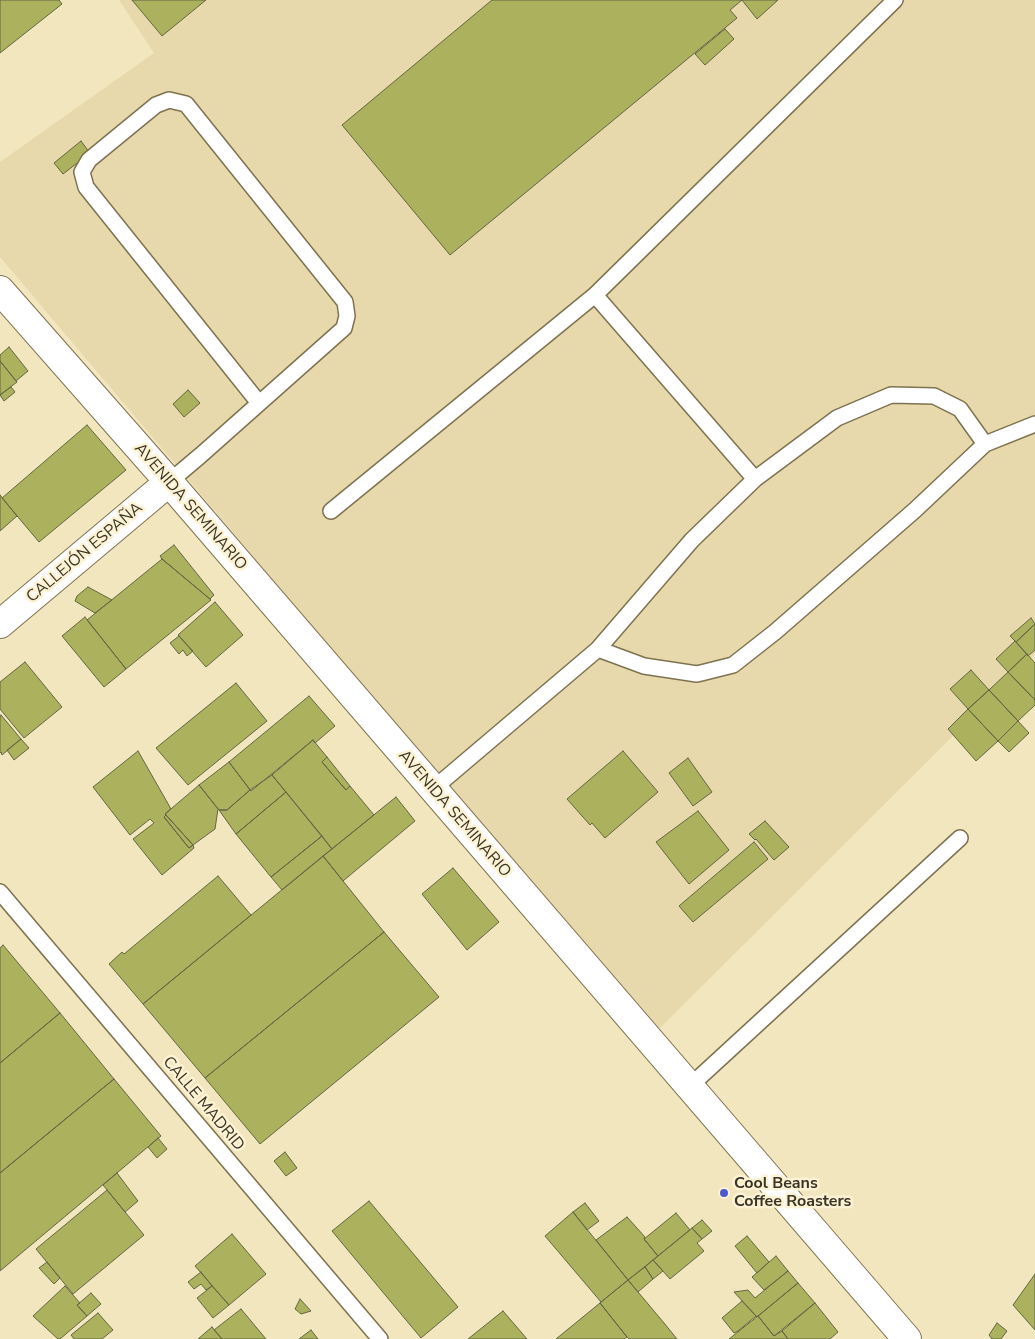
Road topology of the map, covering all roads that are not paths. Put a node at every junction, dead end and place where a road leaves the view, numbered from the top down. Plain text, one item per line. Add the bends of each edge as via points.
1 (895, 0) edge
2 (0, 290) edge
3 (595, 296) junction
4 (259, 403) junction
5 (1035, 424) edge
6 (985, 444) junction
7 (755, 479) junction
8 (169, 482) junction
9 (331, 511) dead end
10 (0, 624) edge
11 (598, 649) junction
12 (433, 789) junction
13 (960, 838) dead end
14 (0, 892) edge
15 (690, 1086) junction
16 (380, 1339) edge
17 (907, 1339) edge

1 - 3 lane
2 - 8 street, AVENIDA SEMINARIO
3 - 7 lane
3 - 9 lane
4 - 4 lane via 344,328 345,302 186,104 169,100 156,105 89,160 82,172 86,187
4 - 8 lane
5 - 6 lane
6 - 7 lane via 960,409 934,396 891,395 837,418
6 - 11 lane via 908,517 733,665 697,674 644,666
7 - 11 lane via 692,540
8 - 10 street, CALLEJÓN ESPAÑA
8 - 12 street, AVENIDA SEMINARIO
11 - 12 lane
12 - 15 street, AVENIDA SEMINARIO
13 - 15 lane
14 - 16 lane, CALLE MADRID
15 - 17 street, AVENIDA SEMINARIO

